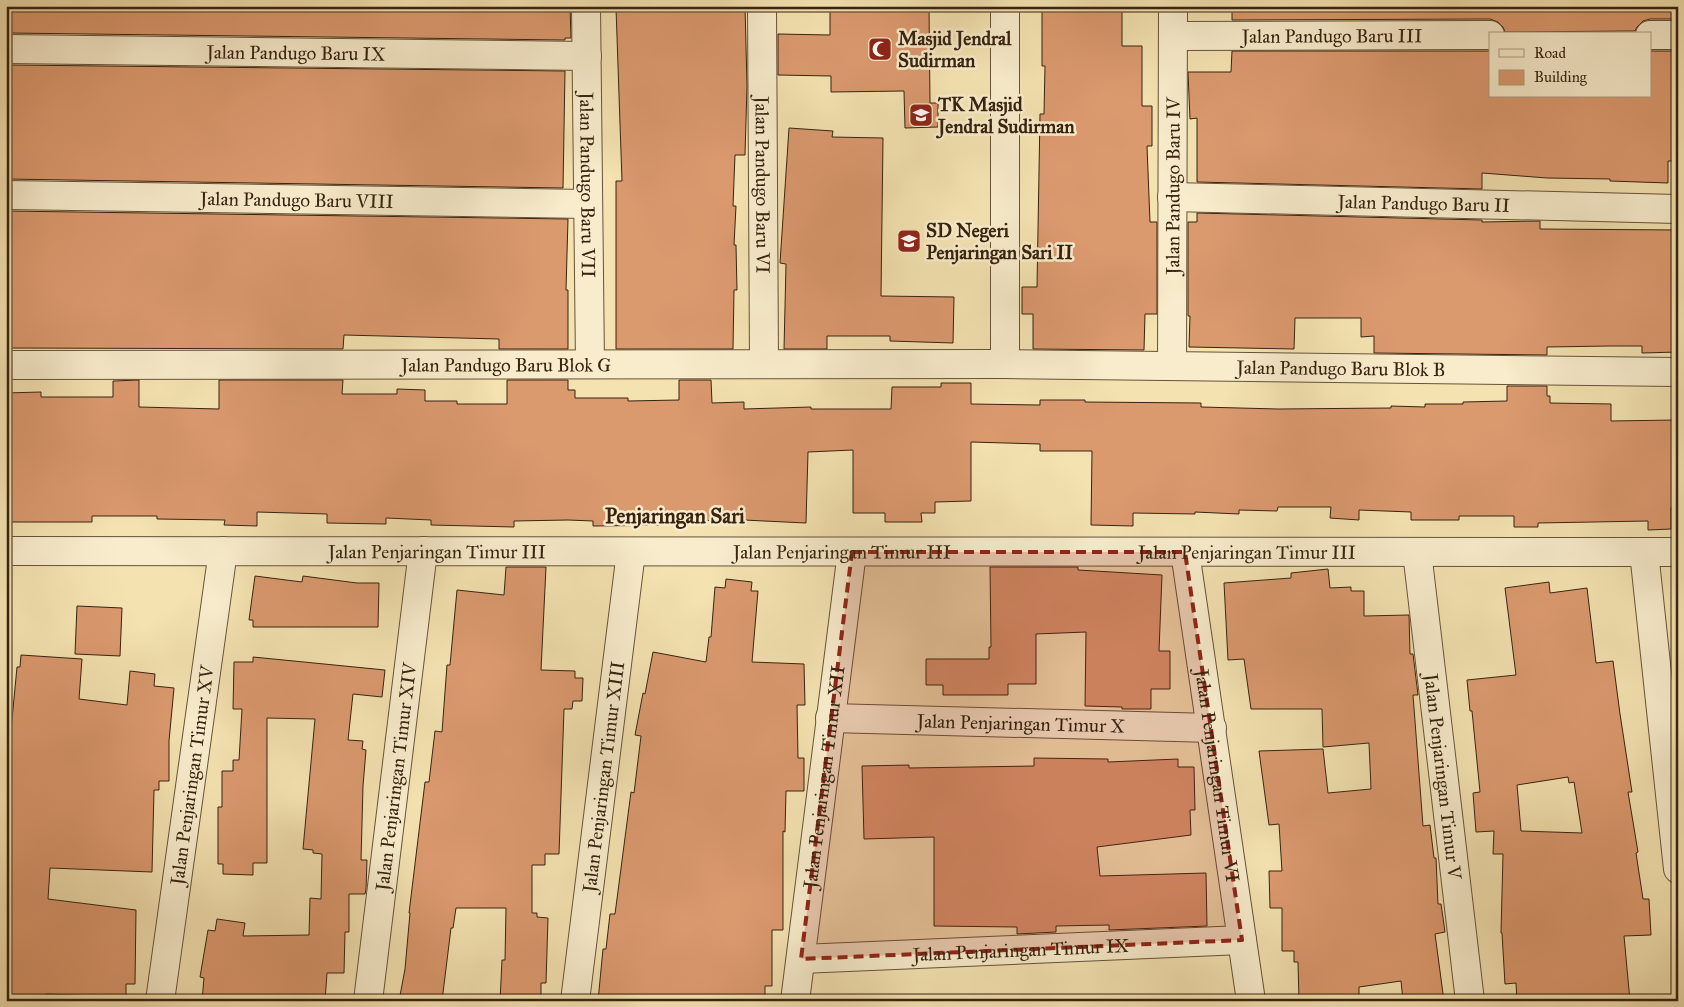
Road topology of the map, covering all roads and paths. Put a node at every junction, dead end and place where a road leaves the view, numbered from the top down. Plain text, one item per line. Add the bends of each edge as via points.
1 (586, 6) edge
2 (762, 6) edge
3 (1005, 6) edge
4 (1173, 6) edge
5 (1489, 35) edge
6 (1652, 35) edge
7 (1678, 35) edge
8 (1173, 36) junction
9 (6, 50) edge
10 (587, 56) junction
11 (6, 195) edge
12 (1172, 197) junction
13 (588, 204) junction
14 (1678, 208) edge
15 (764, 363) junction
16 (590, 364) junction
17 (1005, 364) junction
18 (6, 365) edge
19 (1172, 366) junction
20 (1678, 372) edge
21 (6, 551) edge
22 (222, 551) junction
23 (422, 551) junction
24 (631, 552) junction
25 (852, 552) junction
26 (1185, 552) junction
27 (1417, 552) junction
28 (1644, 552) junction
29 (1678, 552) edge
30 (830, 718) junction
31 (1212, 728) junction
32 (1678, 869) edge
33 (1242, 940) junction
34 (801, 959) junction
35 (160, 1001) edge
36 (368, 1001) edge
37 (575, 1001) edge
38 (795, 1001) edge
39 (1251, 1001) edge
40 (1470, 1001) edge

1 - 10 street, Jalan Pandugo Baru VII
2 - 15 street, Jalan Pandugo Baru VI
3 - 17 street
4 - 8 street, Jalan Pandugo Baru IV
5 - 8 street, Jalan Pandugo Baru III
6 - 7 street
8 - 12 street, Jalan Pandugo Baru IV
9 - 10 street, Jalan Pandugo Baru IX
10 - 13 street, Jalan Pandugo Baru VII
11 - 13 street, Jalan Pandugo Baru VIII
12 - 14 street, Jalan Pandugo Baru II
12 - 19 street, Jalan Pandugo Baru IV
13 - 16 street, Jalan Pandugo Baru VII
15 - 16 street, Jalan Pandugo Baru Blok G
15 - 17 street, Jalan Pandugo Baru Blok G
16 - 18 street, Jalan Pandugo Baru Blok G
17 - 19 street, Jalan Pandugo Baru Blok B
19 - 20 street, Jalan Pandugo Baru Blok B
21 - 22 street, Jalan Penjaringan Timur III
22 - 23 street, Jalan Penjaringan Timur III
22 - 35 street, Jalan Penjaringan Timur XV
23 - 24 street, Jalan Penjaringan Timur III
23 - 36 street, Jalan Penjaringan Timur XIV
24 - 25 street, Jalan Penjaringan Timur III
24 - 37 street, Jalan Penjaringan Timur XIII
25 - 26 street, Jalan Penjaringan Timur III
25 - 30 street, Jalan Penjaringan Timur XII
26 - 27 street, Jalan Penjaringan Timur III
26 - 31 street, Jalan Penjaringan Timur VI
27 - 28 street, Jalan Penjaringan Timur III
27 - 40 street, Jalan Penjaringan Timur V
28 - 29 street, Jalan Penjaringan Timur III
28 - 32 street
30 - 31 street, Jalan Penjaringan Timur X
30 - 34 street, Jalan Penjaringan Timur XII
31 - 33 street, Jalan Penjaringan Timur VI
33 - 34 street, Jalan Penjaringan Timur IX
33 - 39 street, Jalan Penjaringan Timur VI
34 - 38 street, Jalan Penjaringan Timur XII

